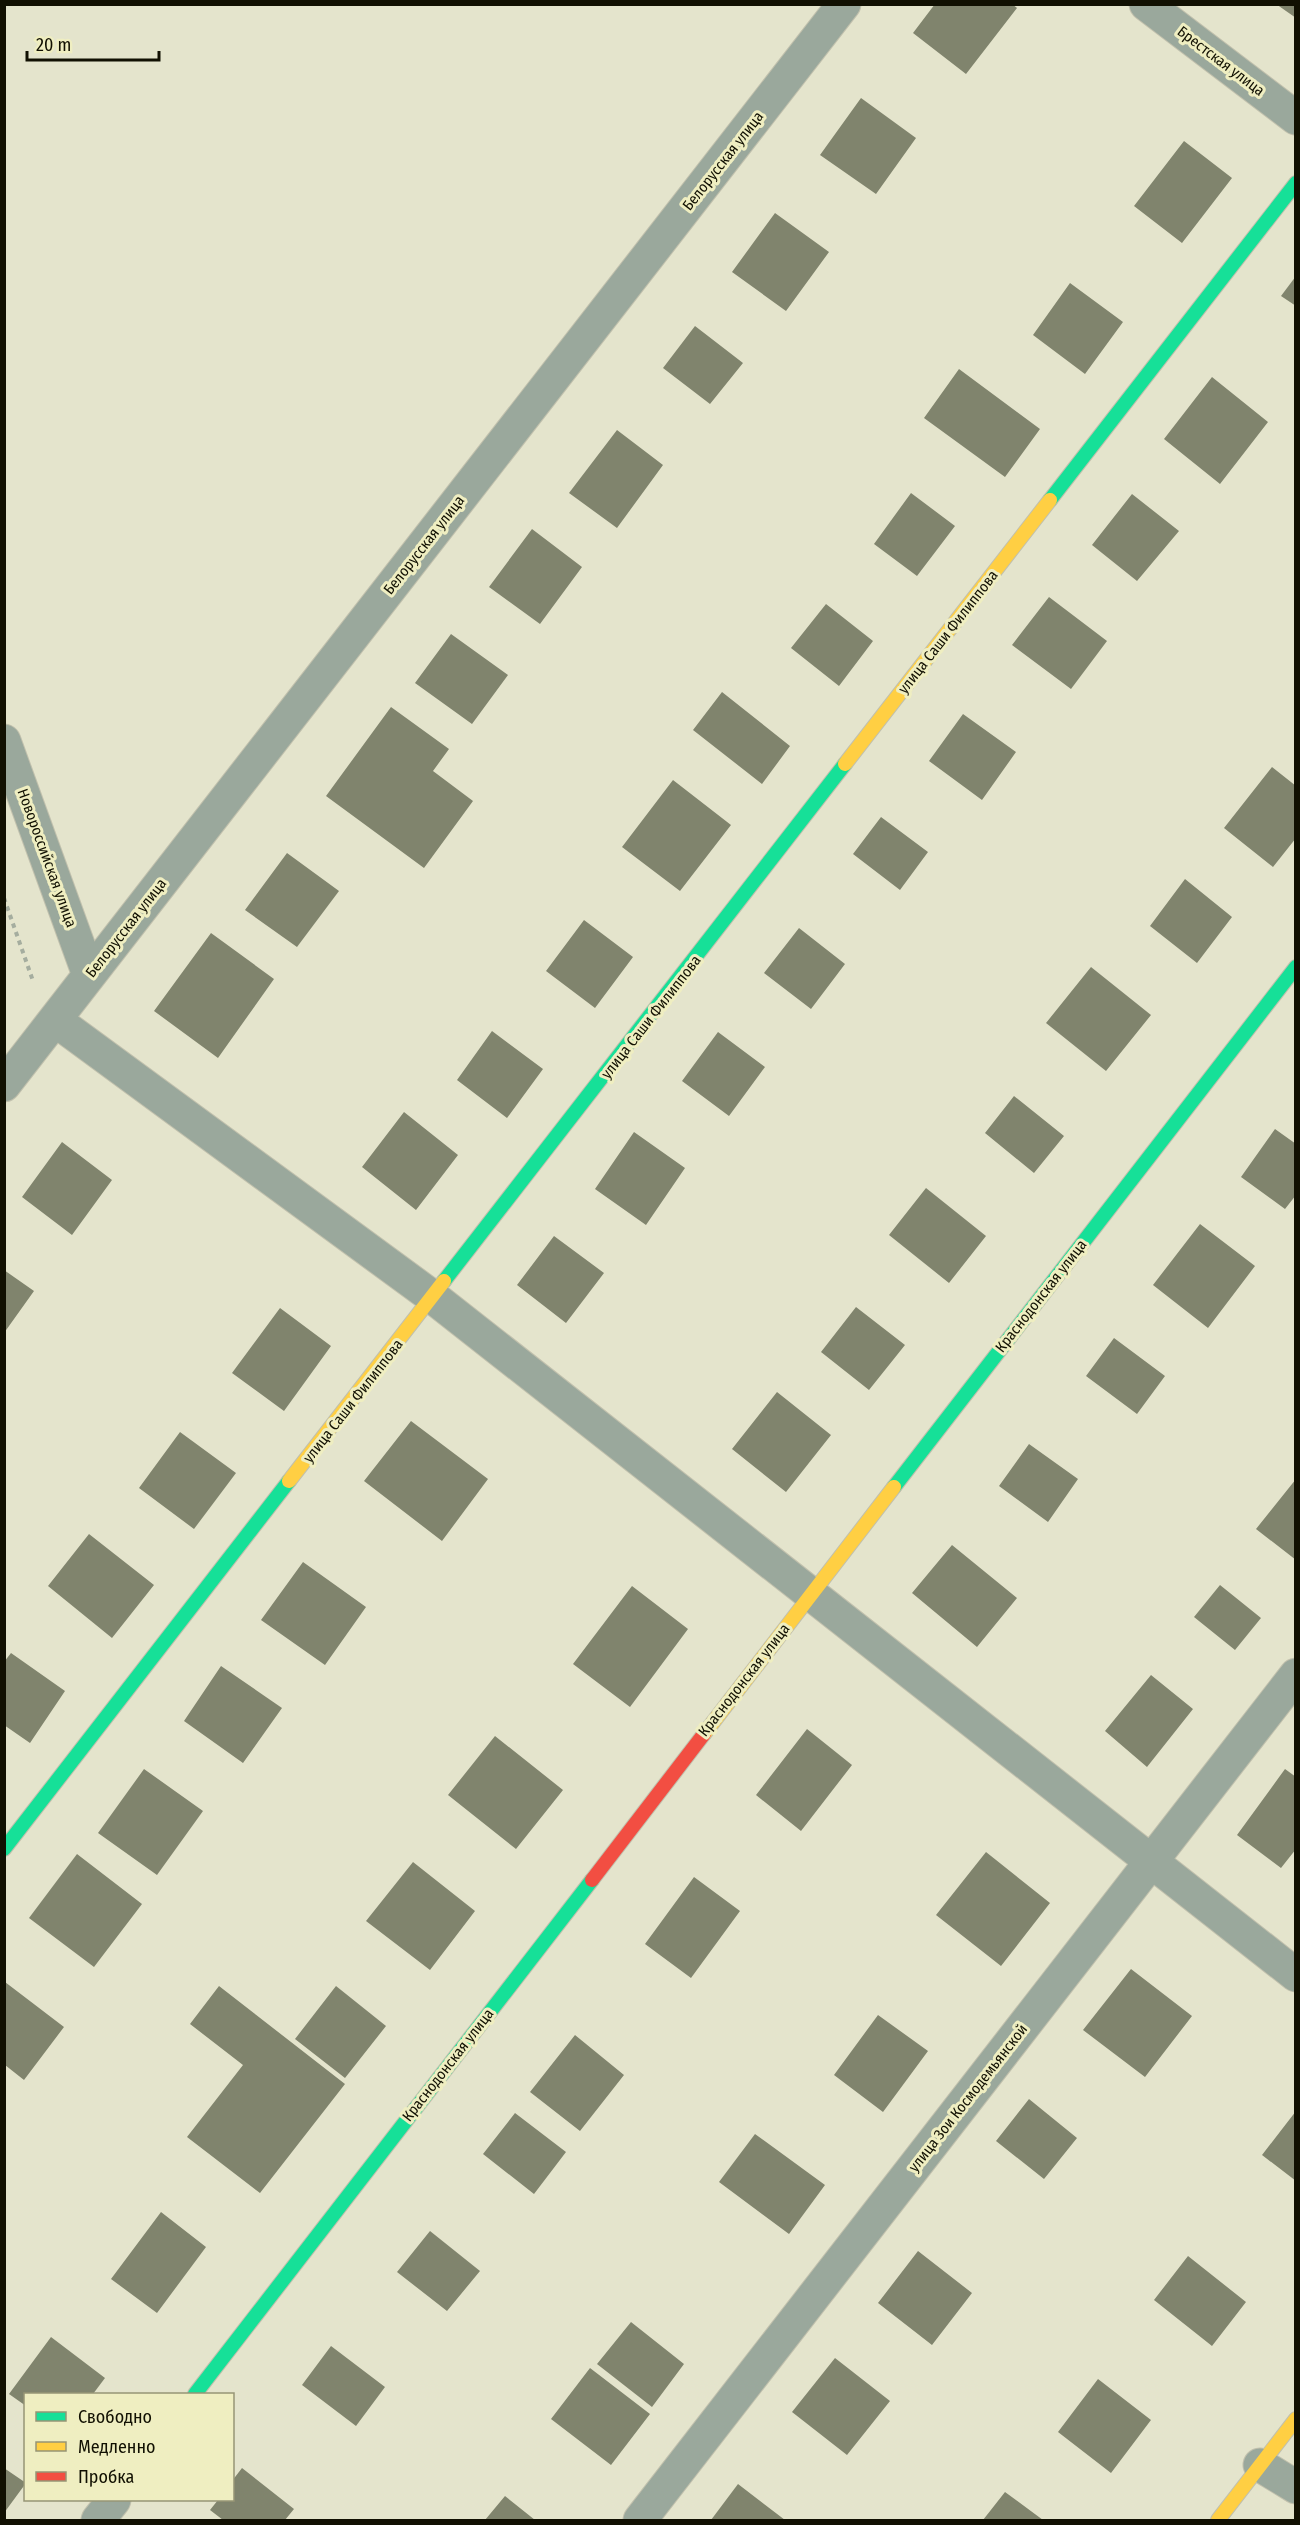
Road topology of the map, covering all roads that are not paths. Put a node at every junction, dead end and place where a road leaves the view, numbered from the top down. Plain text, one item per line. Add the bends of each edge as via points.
1 (844, 4) edge
2 (1146, 4) edge
3 (1296, 118) edge
4 (1296, 183) edge
5 (4, 741) edge
6 (1296, 967) edge
7 (89, 975) junction
8 (52, 1024) junction
9 (4, 1085) edge
10 (434, 1298) junction
11 (810, 1595) junction
12 (1296, 1676) edge
13 (4, 1849) edge
14 (1151, 1863) junction
15 (1296, 1975) edge
16 (196, 2393) edge
17 (1296, 2420) edge
18 (1260, 2465) junction
19 (1296, 2487) edge
20 (112, 2501) edge
21 (98, 2520) edge
22 (640, 2520) edge
23 (1218, 2520) edge

1 - 7 street, Белорусская улица
2 - 3 street, Брестская улица
4 - 10 street, улица Саши Филиппова
5 - 7 street, Новороссийская улица
6 - 11 street, Краснодонская улица
7 - 8 street, Белорусская улица
8 - 9 street, Белорусская улица
8 - 10 street
10 - 11 street
10 - 13 street, улица Саши Филиппова
11 - 14 street
11 - 16 street, Краснодонская улица
12 - 14 street, улица Зои Космодемьянской
14 - 15 street
14 - 22 street, улица Зои Космодемьянской
17 - 18 street
18 - 19 street
18 - 23 street
20 - 21 street

